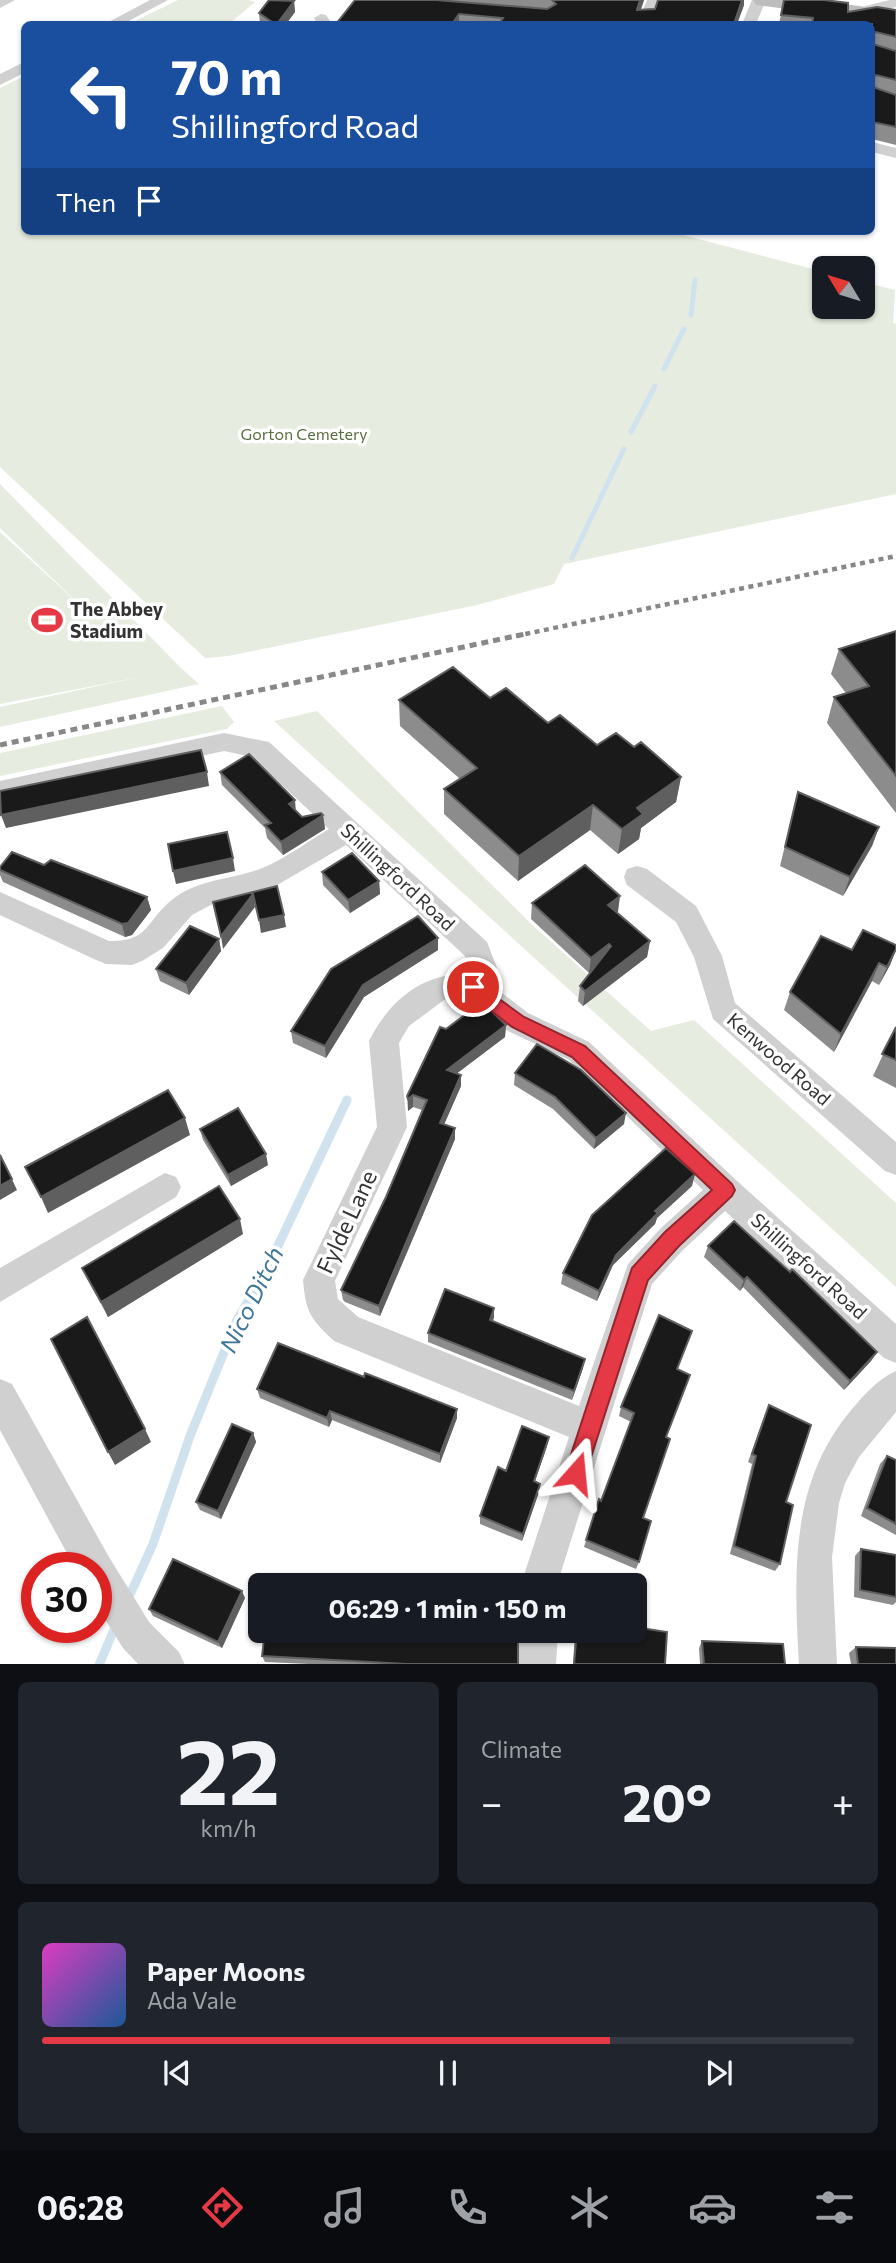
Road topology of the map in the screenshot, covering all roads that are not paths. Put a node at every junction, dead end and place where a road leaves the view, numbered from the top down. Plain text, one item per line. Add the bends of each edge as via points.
1 (8, 0) edge
2 (161, 0) edge
3 (654, 0) edge
4 (761, 0) edge
5 (896, 3) edge
6 (0, 4) edge
7 (896, 17) edge
8 (858, 19) edge
9 (118, 21) edge
10 (645, 21) edge
11 (750, 21) edge
12 (21, 69) edge
13 (0, 79) edge
14 (875, 148) edge
15 (896, 153) edge
16 (0, 791) edge
17 (348, 831) junction
18 (636, 877) dead end
19 (0, 903) edge
20 (473, 987) junction
21 (896, 1161) edge
22 (165, 1187) dead end
23 (725, 1190) junction
24 (0, 1286) edge
25 (896, 1346) edge
26 (896, 1388) edge
27 (0, 1396) edge
28 (590, 1428) junction
29 (86, 1552) edge
30 (543, 1573) edge
31 (112, 1596) edge
32 (538, 1643) edge
33 (166, 1664) edge
34 (537, 1664) edge
35 (818, 1664) edge

1 - 6 street
2 - 9 street
3 - 10 street
4 - 8 main road
4 - 11 street
5 - 8 street
7 - 8 main road
12 - 13 street
14 - 15 street
16 - 17 street, Shillingford Road via 224,742 260,749
17 - 19 street via 262,880 214,890 182,908 153,940 132,953 106,952
17 - 20 street, Shillingford Road via 477,950 483,968
18 - 21 street, Kenwood Road via 686,914 708,956 723,1010
20 - 23 street, Shillingford Road via 518,1022 579,1051
20 - 28 street, Fylde Lane via 437,989 399,1017 384,1041 392,1127 319,1280 322,1307 346,1329
22 - 24 street
23 - 25 street, Shillingford Road
23 - 28 street via 639,1275
26 - 35 street via 842,1452 824,1496 813,1567
27 - 29 street
28 - 30 street
31 - 33 street via 136,1634
32 - 34 street

